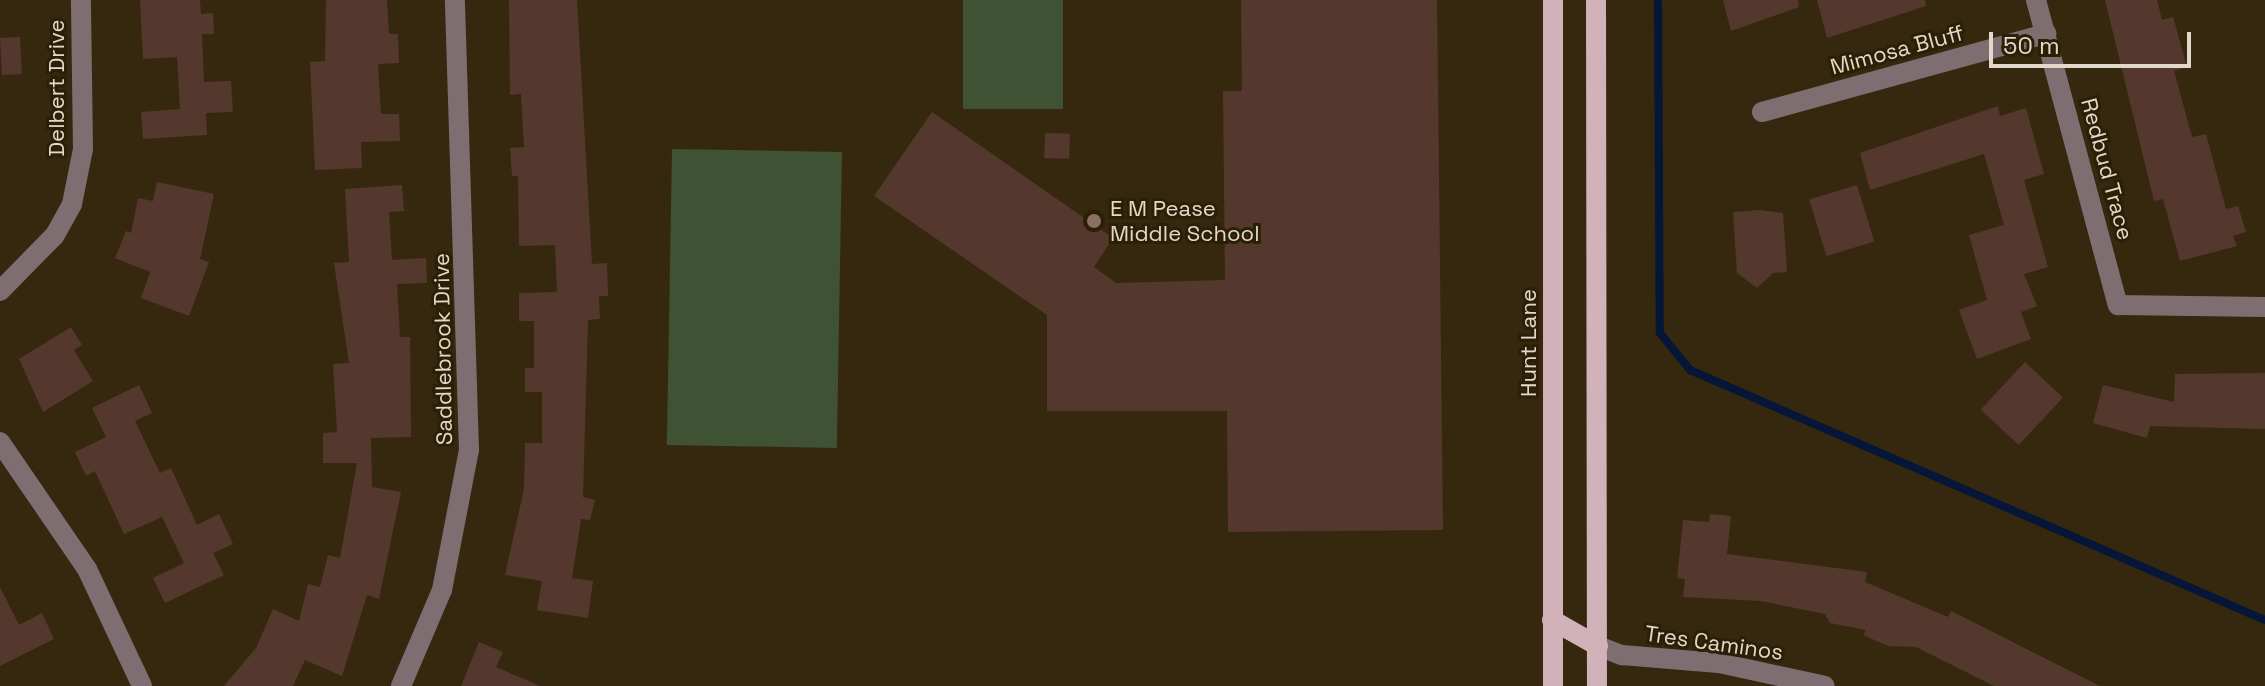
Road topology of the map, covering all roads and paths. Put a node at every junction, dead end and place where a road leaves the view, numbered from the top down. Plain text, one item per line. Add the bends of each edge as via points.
1 (81, 0) edge
2 (455, 0) edge
3 (1553, 0) edge
4 (1596, 0) edge
5 (2036, 0) edge
6 (2046, 34) junction
7 (1762, 112) dead end
8 (0, 291) edge
9 (2265, 307) edge
10 (0, 442) edge
11 (1552, 620) junction
12 (1598, 646) junction
13 (1819, 685) edge
14 (142, 686) edge
15 (401, 686) edge
16 (1553, 686) edge
17 (1597, 686) edge

1 - 8 street, Delbert Drive via 83,149 72,204 48,243
2 - 15 street, Saddlebrook Drive via 469,450 442,590
3 - 11 main road, Hunt Lane
4 - 12 main road
5 - 6 street, Redbud Trace
6 - 7 street, Mimosa Bluff
6 - 9 street, Redbud Trace via 2118,305
10 - 14 street via 87,569
11 - 12 main road
11 - 16 main road, Hunt Lane
12 - 13 street, Tres Caminos via 1622,655 1719,663
12 - 17 main road

